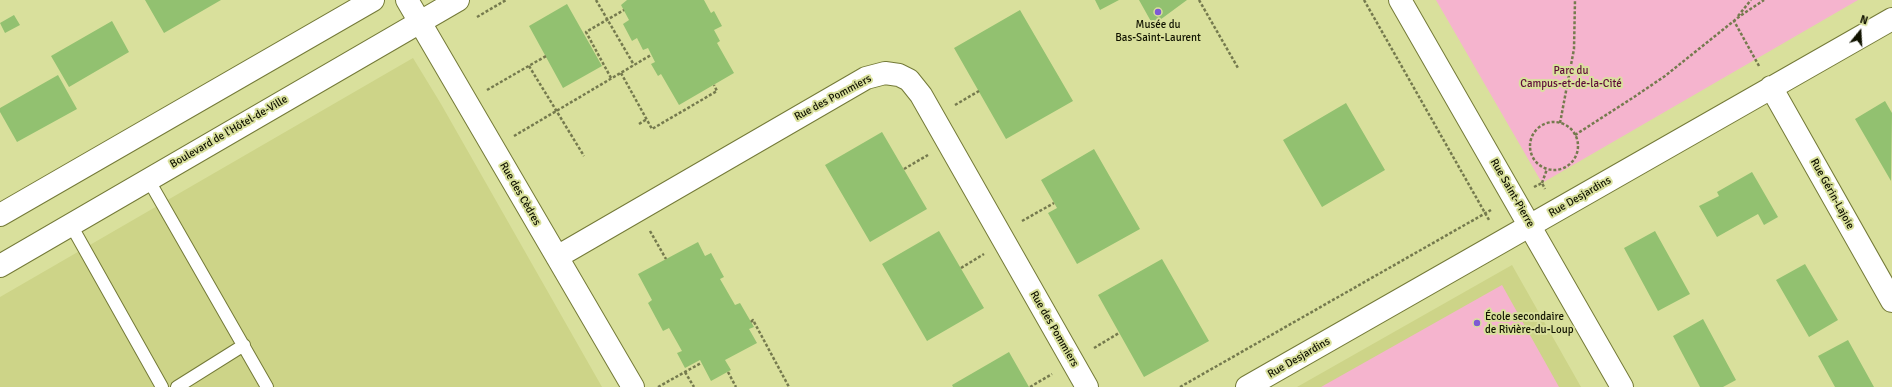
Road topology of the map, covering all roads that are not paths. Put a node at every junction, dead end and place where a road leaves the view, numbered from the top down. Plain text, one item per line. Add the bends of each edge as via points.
1 (373, 0) edge
2 (407, 0) edge
3 (458, 0) edge
4 (1400, 0) edge
5 (1892, 18) edge
6 (419, 22) junction
7 (1771, 87) junction
8 (148, 179) junction
9 (0, 215) edge
10 (71, 225) junction
11 (1530, 225) junction
12 (557, 257) junction
13 (0, 266) edge
14 (1892, 301) edge
15 (244, 345) junction
16 (162, 387) edge
17 (177, 387) edge
18 (267, 387) edge
19 (633, 387) edge
20 (1087, 387) edge
21 (1247, 387) edge
22 (1622, 387) edge

1 - 9 street
2 - 6 street, Rue des Cèdres
3 - 6 street, Boulevard de l'Hôtel-de-Ville
4 - 11 street, Rue Saint-Pierre
5 - 7 street, Rue Desjardins
6 - 8 street, Boulevard de l'Hôtel-de-Ville
6 - 12 street, Rue des Cèdres
7 - 11 street, Rue Desjardins
7 - 14 street, Rue Gérin-Lajoie
8 - 10 street, Boulevard de l'Hôtel-de-Ville
8 - 15 lane
10 - 13 street, Boulevard de l'Hôtel-de-Ville
10 - 16 lane
11 - 21 street, Rue Desjardins
11 - 22 street, Rue Saint-Pierre
12 - 19 street, Rue des Cèdres
12 - 20 street, Rue des Pommiers via 866,78 885,73 899,75 909,80 921,95
15 - 17 lane
15 - 18 lane

